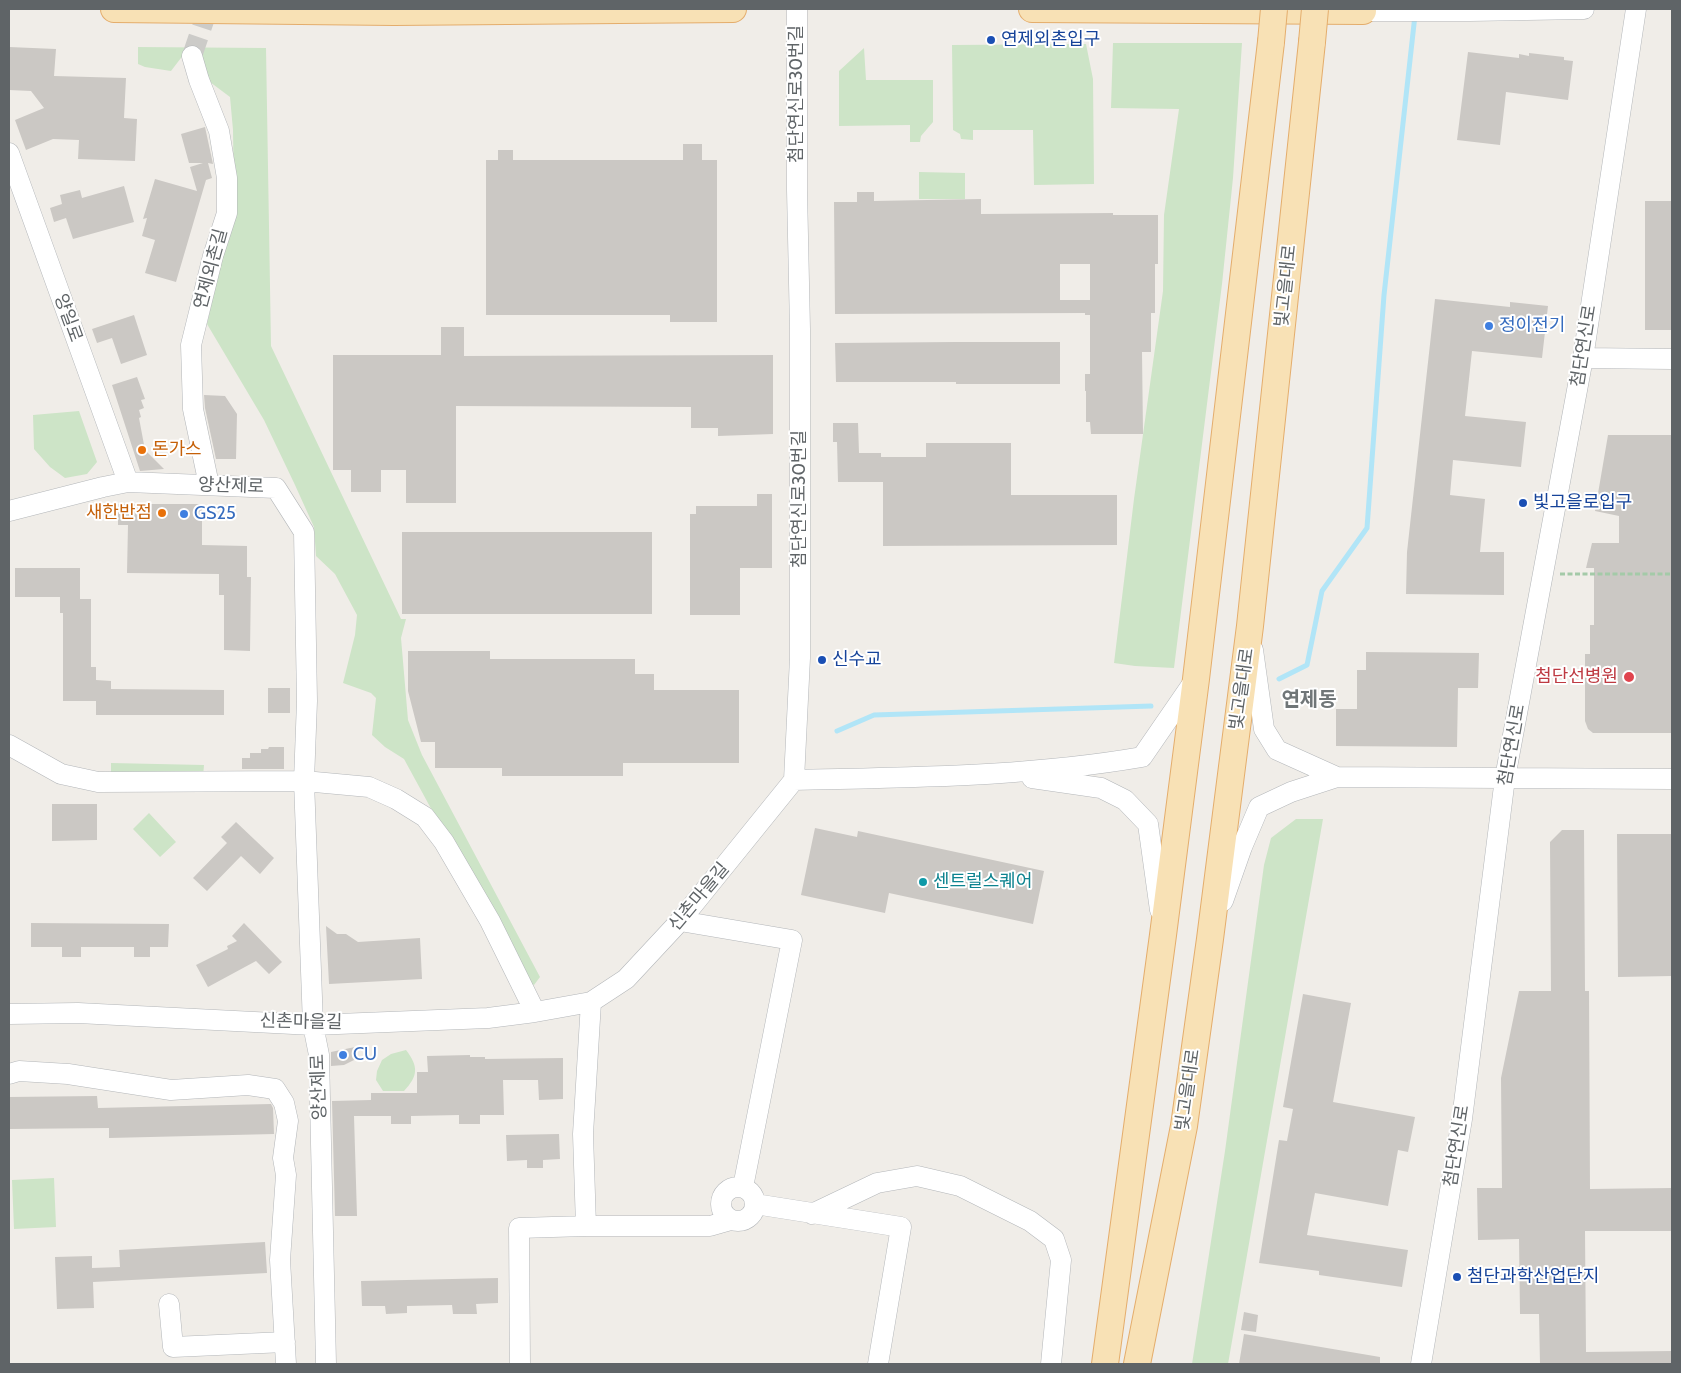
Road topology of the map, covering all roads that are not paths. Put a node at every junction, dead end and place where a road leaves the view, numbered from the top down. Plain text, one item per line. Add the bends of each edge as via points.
1 (114, 9) edge
2 (733, 9) edge
3 (797, 9) edge
4 (1032, 9) edge
5 (1274, 9) edge
6 (1315, 9) edge
7 (1584, 9) edge
8 (1636, 9) edge
9 (1363, 11) joint
10 (192, 56) tunnel mouth
11 (9, 153) edge
12 (1583, 358) junction
13 (1672, 359) edge
14 (128, 482) junction
15 (209, 485) junction
16 (9, 511) edge
17 (1250, 626) junction
18 (1196, 679) junction
19 (9, 745) edge
20 (1003, 774) junction
21 (1338, 777) junction
22 (1505, 778) junction
23 (1672, 779) edge
24 (794, 780) junction
25 (304, 781) junction
26 (680, 921) junction
27 (1164, 935) junction
28 (1210, 939) junction
29 (591, 1002) junction
30 (535, 1012) junction
31 (9, 1014) edge
32 (313, 1024) junction
33 (9, 1074) edge
34 (1137, 1119) junction
35 (1184, 1126) junction
36 (743, 1187) junction
37 (756, 1204) junction
38 (812, 1214) junction
39 (731, 1220) junction
40 (586, 1226) junction
41 (169, 1304) dead end
42 (285, 1342) junction
43 (286, 1364) edge
44 (326, 1364) edge
45 (520, 1364) edge
46 (878, 1364) edge
47 (1051, 1364) edge
48 (1088, 1364) edge
49 (1105, 1364) edge
50 (1137, 1364) edge
51 (1152, 1364) edge
52 (1421, 1364) edge

1 - 2 main road via 394,12
3 - 24 street, 첨단연신로30번길 via 800,658
4 - 9 main road
5 - 18 main road, bridge
6 - 17 main road, 빛고을대로, bridge
7 - 9 street
8 - 12 street, 첨단연신로
10 - 15 street, 연제외촌길 via 219,131 227,178 227,213 190,345 193,409
11 - 14 street, 양일로
12 - 13 street
12 - 22 street, 첨단연신로
14 - 15 street, 양산제로
14 - 16 street, 양산제로
15 - 25 street, 양산제로 via 276,488 304,532 307,691
17 - 21 street via 1264,729 1277,750
17 - 28 main road, 빛고을대로
18 - 20 street via 1142,757
18 - 27 main road
19 - 25 street via 61,774 98,782
20 - 24 street
20 - 27 street via 1101,788 1125,800 1148,824
21 - 22 street
21 - 28 street via 1291,792 1259,807
22 - 23 street
22 - 52 street, 첨단연신로 via 1462,1119
24 - 26 street, 신촌마을길
25 - 30 street via 368,787 425,817 444,842 490,921
25 - 32 street, 양산제로
26 - 29 street, 신촌마을길 via 626,979
26 - 36 street via 792,940
27 - 34 main road
28 - 35 main road, 빛고을대로
29 - 30 street, 신촌마을길
29 - 40 street via 584,1134
30 - 32 street, 신촌마을길 via 488,1018
31 - 32 street, 신촌마을길 via 78,1013
32 - 44 street, 양산제로 via 319,1055
33 - 42 street via 19,1071 68,1074 170,1090 248,1085 275,1088 284,1103 288,1121 283,1158 286,1175 280,1260
34 - 48 main road
34 - 49 main road
35 - 50 main road, 빛고을대로
35 - 51 main road
36 - 37 street via 752,1193
36 - 39 street via 726,1191 721,1201 722,1212
37 - 38 street
37 - 39 street via 748,1218
38 - 46 street via 901,1227
38 - 47 street via 877,1183 917,1176 960,1186 1030,1220 1054,1239 1061,1260
39 - 40 street via 710,1226
40 - 45 street via 519,1228
41 - 42 street via 173,1347
42 - 43 street

